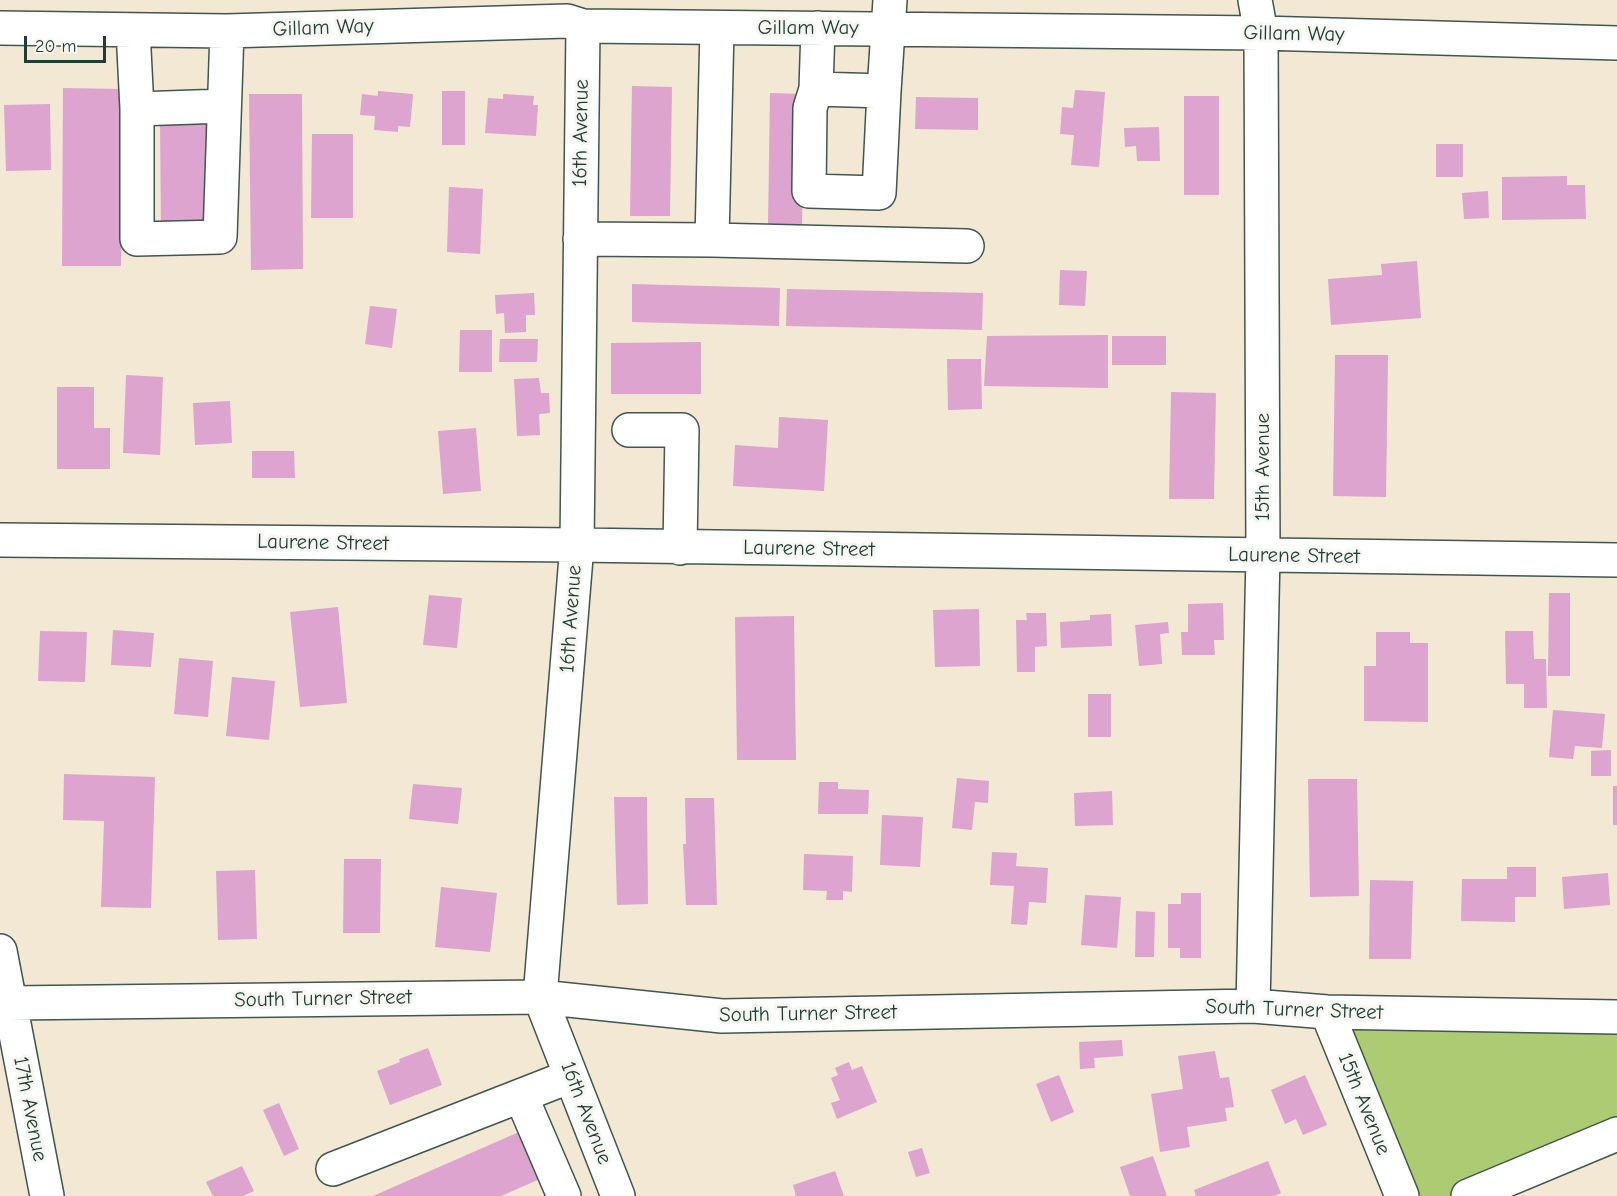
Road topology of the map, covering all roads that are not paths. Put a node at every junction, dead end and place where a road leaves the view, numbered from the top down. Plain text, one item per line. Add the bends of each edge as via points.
1 (1255, 0) edge
2 (889, 14) edge
3 (571, 16) edge
4 (0, 28) edge
5 (717, 28) junction
6 (818, 28) junction
7 (133, 30) junction
8 (227, 31) junction
9 (1261, 33) junction
10 (1617, 43) edge
11 (816, 89) junction
12 (884, 91) junction
13 (224, 106) junction
14 (137, 109) junction
15 (580, 239) junction
16 (712, 240) junction
17 (967, 246) dead end
18 (629, 430) dead end
19 (0, 540) edge
20 (577, 545) junction
21 (680, 548) junction
22 (1263, 555) junction
23 (1617, 560) edge
24 (0, 951) edge
25 (540, 997) junction
26 (5, 1004) edge
27 (1253, 1006) junction
28 (1327, 1012) junction
29 (1617, 1017) edge
30 (571, 1076) junction
31 (521, 1096) junction
32 (1617, 1134) edge
33 (333, 1169) dead end
34 (615, 1188) edge
35 (47, 1196) edge
36 (564, 1196) edge
37 (572, 1196) edge
38 (1402, 1196) edge
39 (1468, 1196) edge

1 - 9 street, 15th Avenue
2 - 6 street, Gillam Way
2 - 9 street, Gillam Way
2 - 12 street
3 - 5 street, Gillam Way
3 - 8 street, Gillam Way
3 - 15 street, 16th Avenue
4 - 7 street, Gillam Way
5 - 6 street, Gillam Way
5 - 16 street
6 - 11 street
7 - 8 street, Gillam Way
7 - 14 street
8 - 13 street
9 - 10 street, Gillam Way
9 - 22 street, 15th Avenue
11 - 12 street
11 - 12 street via 810,108 809,191 879,193
13 - 14 street
13 - 14 street via 220,237 137,239
15 - 16 street
15 - 20 street, 16th Avenue
16 - 17 street
18 - 21 street via 682,430
19 - 20 street, Laurene Street
20 - 21 street, Laurene Street
20 - 25 street, 16th Avenue
21 - 22 street, Laurene Street
22 - 23 street, Laurene Street
22 - 27 street, 15th Avenue
24 - 26 street, 17th Avenue
25 - 26 street, South Turner Street
25 - 27 street, South Turner Street via 722,1016
25 - 30 street, 16th Avenue
26 - 35 street, 17th Avenue
27 - 28 street, South Turner Street
28 - 29 street, South Turner Street
28 - 38 street, 15th Avenue
30 - 31 street
30 - 34 street, 16th Avenue
31 - 33 street
31 - 36 street
32 - 39 street
34 - 37 street

